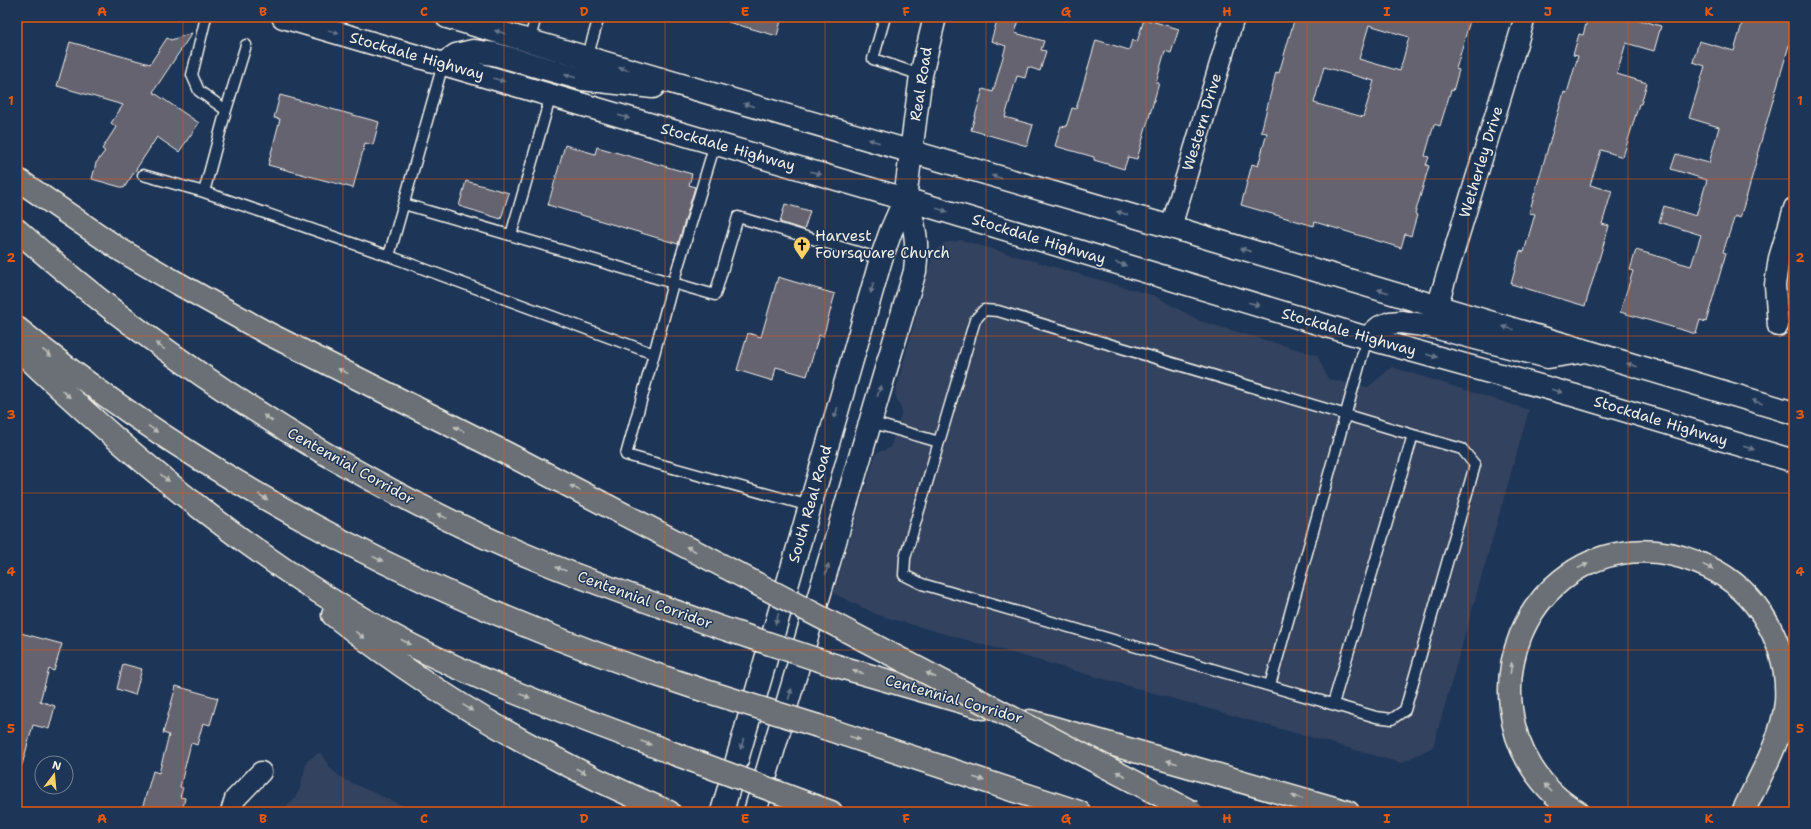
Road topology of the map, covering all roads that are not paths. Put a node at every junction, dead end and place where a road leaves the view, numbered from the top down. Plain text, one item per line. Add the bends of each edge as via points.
1 (206, 17) edge
2 (283, 17) edge
3 (447, 17) edge
4 (536, 17) edge
5 (599, 17) edge
6 (886, 17) edge
7 (935, 17) edge
8 (1234, 17) edge
9 (1525, 17) edge
10 (530, 41) junction
11 (246, 45) dead end
12 (587, 58) junction
13 (443, 64) junction
14 (921, 75) junction
15 (692, 88) junction
16 (551, 96) junction
17 (226, 110) junction
18 (715, 144) junction
19 (912, 152) junction
20 (143, 176) dead end
21 (17, 179) edge
22 (204, 192) junction
23 (905, 199) junction
24 (404, 204) junction
25 (1794, 208) edge
26 (1171, 227) junction
27 (17, 230) edge
28 (511, 235) junction
29 (389, 256) junction
30 (881, 259) junction
31 (673, 283) junction
32 (1437, 307) junction
33 (1778, 326) dead end
34 (17, 328) edge
35 (1367, 338) junction
36 (17, 348) edge
37 (1588, 351) junction
38 (654, 354) junction
39 (1794, 413) edge
40 (1345, 415) junction
41 (870, 422) junction
42 (1413, 435) junction
43 (939, 442) junction
44 (1794, 461) edge
45 (810, 506) junction
46 (243, 539) junction
47 (1270, 685) junction
48 (1333, 704) junction
49 (261, 772) dead end
50 (664, 810) edge
51 (231, 812) edge
52 (722, 812) edge
53 (755, 812) edge
54 (831, 812) edge
55 (1079, 812) edge
56 (1192, 812) edge
57 (1348, 812) edge
58 (1578, 812) edge
59 (1743, 812) edge

1 - 17 lane via 192,74 199,91
2 -> 13 main road, Stockdale Highway
10 -> 3 main road
4 - 10 lane
5 - 12 lane
6 - 14 lane via 873,59
7 - 14 main road, Real Road
8 - 26 street, Western Drive
9 - 32 street, Wetherley Drive
10 - 12 main road
11 - 17 lane
15 -> 12 main road
15 -> 13 main road via 642,86 582,79 494,54 473,51 456,55
13 -> 16 main road, Stockdale Highway
13 - 24 lane
14 - 19 main road, Real Road
19 -> 15 main road
16 -> 18 main road, Stockdale Highway
16 - 28 lane
17 - 22 lane
18 -> 23 main road, Stockdale Highway
18 - 31 lane
19 - 23 main road, South Real Road
26 -> 19 main road
20 - 22 lane
56 -> 21 highway, bridge via 499,450 267,334 119,248
22 - 29 lane
23 - 30 main road, South Real Road via 890,231
23 -> 35 main road, Stockdale Highway
41 -> 23 main road via 915,271 916,234
24 - 28 lane
24 - 29 lane
25 - 33 street via 1779,258 1775,285
32 -> 26 main road
57 -> 27 highway, Centennial Corridor, bridge via 837,666 716,626 533,558 407,499 223,390 73,279
28 - 31 lane
29 - 38 lane
30 - 31 lane via 738,217 715,295
30 -> 45 main road, South Real Road
31 - 38 lane
37 -> 32 main road
34 -> 55 highway, bridge via 100,392 156,431 288,512 440,589 631,667
35 - 37 main road via 1380,327 1401,322 1430,326 1548,357
35 - 40 lane
35 -> 44 main road, Stockdale Highway via 1576,396
36 -> 46 highway via 119,442
39 -> 37 main road
38 - 45 lane via 626,455
40 - 42 lane
40 - 43 lane via 998,311 984,310 976,320
40 - 47 lane
41 - 43 lane
53 -> 41 main road
42 - 48 lane
42 - 48 lane via 1462,449 1475,465 1405,710 1392,719 1376,717
43 - 47 lane via 905,558 904,575 922,584
45 -> 52 main road, South Real Road
46 -> 50 highway via 335,616 432,685 532,745
46 -> 54 highway, bridge via 356,615 419,649 510,691
47 - 48 lane
49 - 51 street via 235,799
58 -> 59 highway via 1544,784 1523,752 1512,717 1512,660 1518,640 1536,605 1563,579 1584,566 1612,555 1651,552 1689,559 1726,577 1757,606 1778,643 1786,684 1786,702 1777,738

